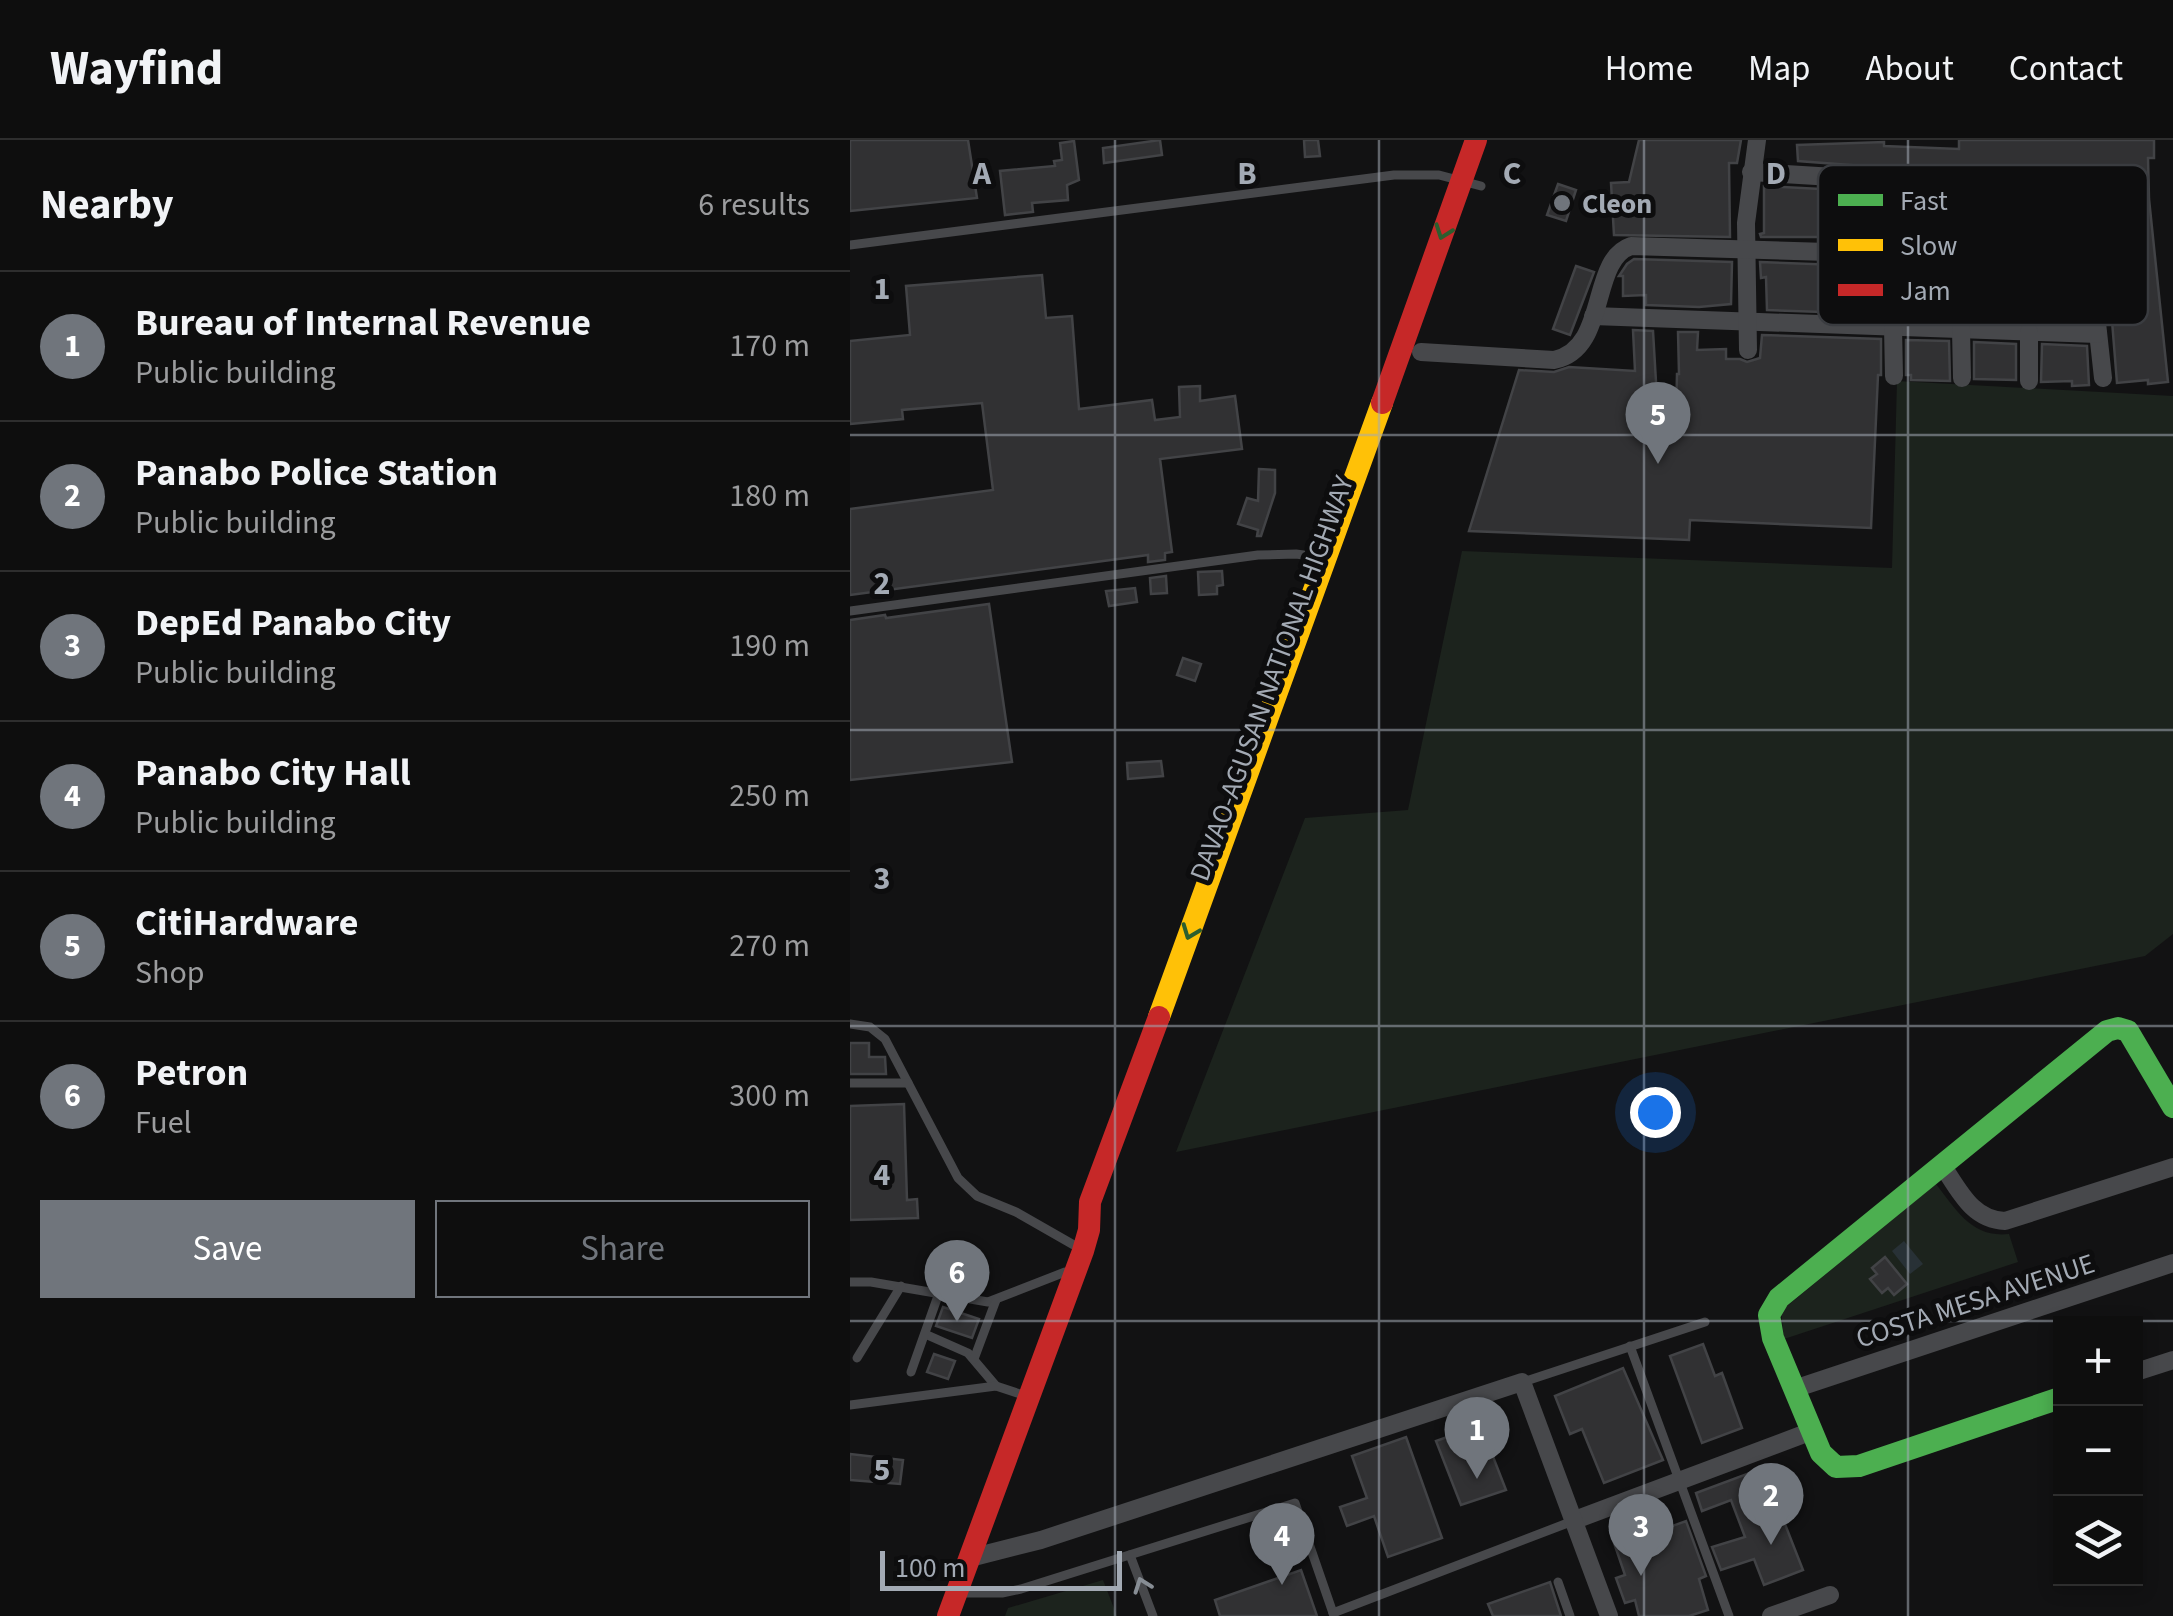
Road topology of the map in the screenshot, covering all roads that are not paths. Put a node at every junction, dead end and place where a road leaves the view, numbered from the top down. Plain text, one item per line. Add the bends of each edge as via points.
1 (1476, 140) edge
2 (1499, 140) edge
3 (1757, 140) edge
4 (1750, 172) junction
5 (1818, 176) edge
6 (1472, 183) junction
7 (850, 245) edge
8 (1746, 248) junction
9 (1818, 251) edge
10 (1594, 316) junction
11 (1747, 322) junction
12 (1818, 324) edge
13 (1835, 325) edge
14 (2097, 325) edge
15 (1893, 327) junction
16 (1961, 329) junction
17 (2029, 332) junction
18 (2098, 334) junction
19 (1748, 350) dead end
20 (1421, 352) junction
21 (1894, 376) dead end
22 (1962, 378) dead end
23 (2103, 378) dead end
24 (2029, 380) dead end
25 (1335, 562) junction
26 (850, 611) edge
27 (850, 1024) edge
28 (850, 1083) edge
29 (908, 1083) junction
30 (2173, 1107) edge
31 (1942, 1165) junction
32 (2173, 1167) edge
33 (1083, 1249) junction
34 (2173, 1262) edge
35 (850, 1282) edge
36 (900, 1286) junction
37 (939, 1293) junction
38 (996, 1300) junction
39 (1706, 1322) dead end
40 (925, 1334) junction
41 (1630, 1346) junction
42 (857, 1358) dead end
43 (974, 1359) junction
44 (2173, 1360) edge
45 (2143, 1370) edge
46 (911, 1372) dead end
47 (1522, 1382) junction
48 (996, 1386) junction
49 (1794, 1389) junction
50 (1031, 1397) junction
51 (2053, 1400) edge
52 (850, 1405) edge
53 (1812, 1431) junction
54 (1680, 1480) junction
55 (1575, 1520) junction
56 (1130, 1555) junction
57 (970, 1558) junction
58 (1558, 1582) dead end
59 (957, 1591) junction
60 (1830, 1595) dead end
61 (1333, 1614) edge
62 (948, 1616) edge
63 (1153, 1616) edge
64 (1570, 1616) edge
65 (1610, 1616) edge
66 (1729, 1616) edge
67 (1771, 1616) edge

1 - 6 main road, DAVAO-AGUSAN NATIONAL HIGHWAY
2 - 6 main road, DAVAO-AGUSAN NATIONAL HIGHWAY
3 - 4 street
4 - 5 street
4 - 8 street
6 - 7 lane via 1394,176
6 - 20 main road, DAVAO-AGUSAN NATIONAL HIGHWAY
6 -> 25 main road, DAVAO-AGUSAN NATIONAL HIGHWAY
8 - 9 street
8 - 10 street via 1622,248
8 - 11 street
10 - 11 street
10 - 20 street via 1575,352 1554,360
11 - 12 street
11 - 19 street
13 - 15 street
14 - 18 street
15 - 16 street
15 - 21 street
16 - 17 street
16 - 22 street
17 - 18 street
17 - 24 street
18 - 23 street
20 - 25 main road, DAVAO-AGUSAN NATIONAL HIGHWAY
25 - 26 lane via 1258,555
25 - 33 main road, DAVAO-AGUSAN NATIONAL HIGHWAY via 1259,776 1090,1202
27 - 29 lane via 870,1027 885,1039
28 - 29 lane
29 - 33 lane via 965,1186
30 - 31 main road via 2135,1039 2118,1028
31 - 32 street via 1979,1215 1992,1221
31 - 49 main road via 1772,1305 1772,1338
33 - 38 lane
33 - 50 main road, DAVAO-AGUSAN NATIONAL HIGHWAY
34 - 49 street, COSTA MESA AVENUE
35 - 36 lane
36 - 37 lane
36 - 42 lane
37 - 38 lane
37 - 40 lane
38 - 43 lane
39 - 41 lane
40 - 43 lane
40 - 46 lane
41 - 47 lane
41 - 54 lane
43 - 48 lane
44 - 45 street
47 - 55 street
47 - 57 street
48 - 50 lane
48 - 52 lane
49 - 53 main road
50 - 57 main road, DAVAO-AGUSAN NATIONAL HIGHWAY
51 - 53 main road via 1847,1468 1827,1461
53 - 54 street
54 - 55 street
54 - 66 lane
55 - 61 lane
55 - 65 street
56 - 59 lane via 1002,1593
56 - 61 lane via 1295,1503
63 -> 56 lane
57 - 59 main road, DAVAO-AGUSAN NATIONAL HIGHWAY
58 - 64 lane
59 - 62 main road, DAVAO-AGUSAN NATIONAL HIGHWAY
60 - 67 street

